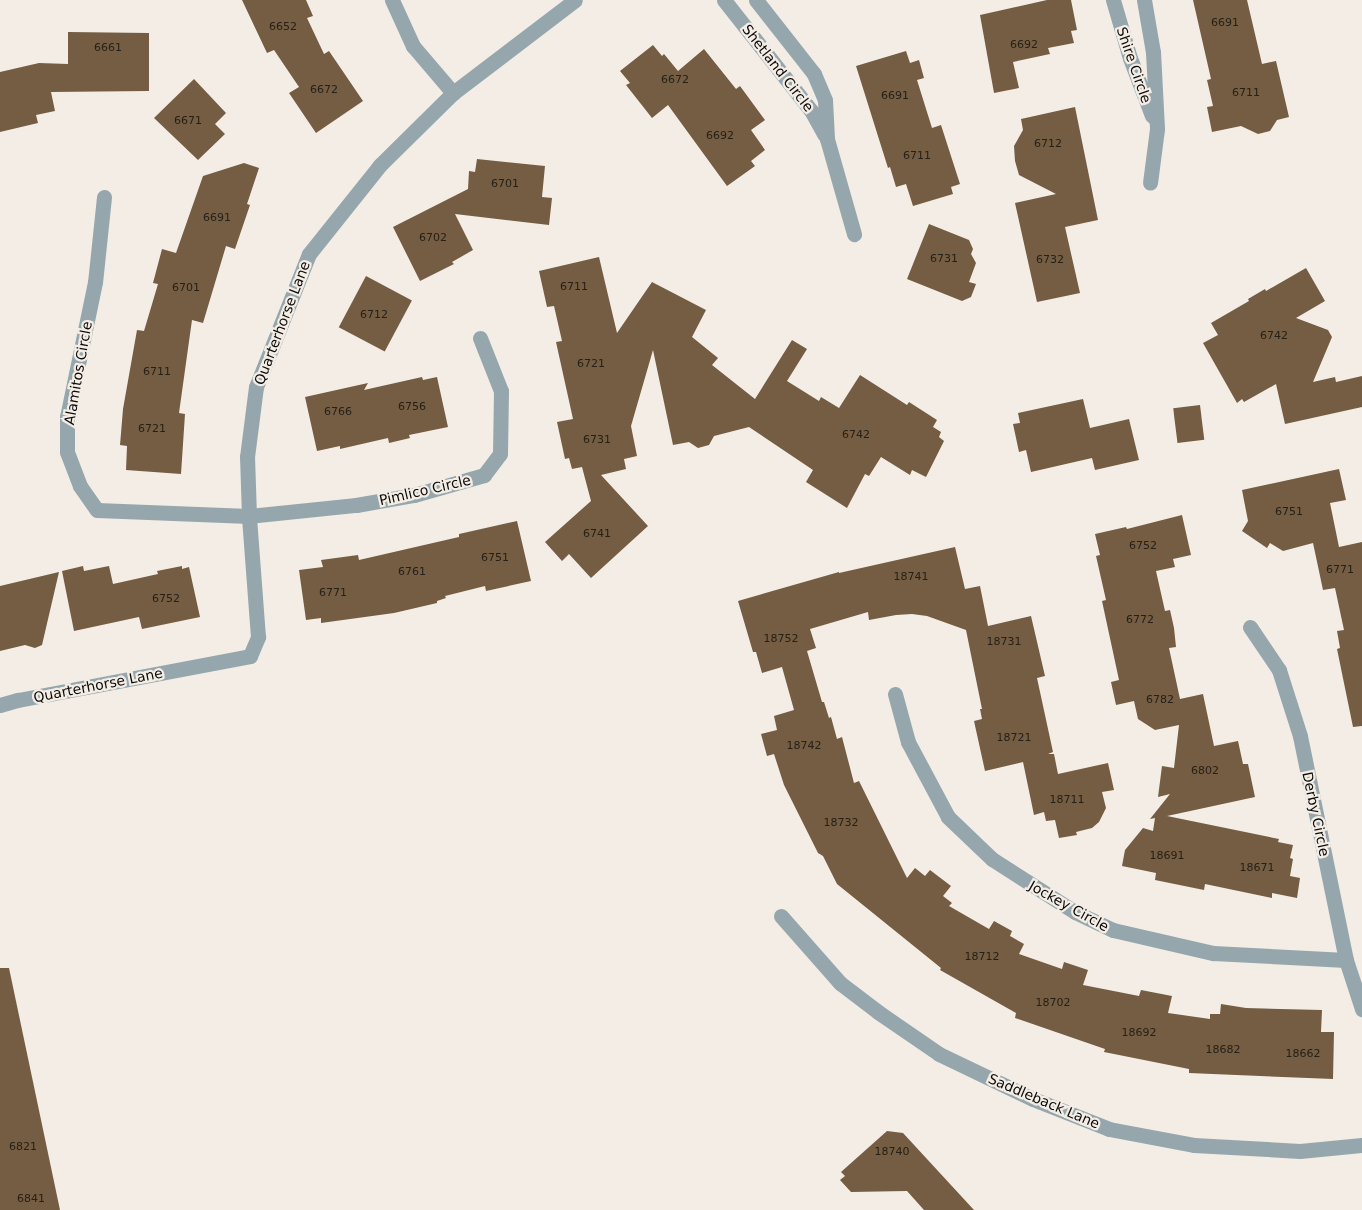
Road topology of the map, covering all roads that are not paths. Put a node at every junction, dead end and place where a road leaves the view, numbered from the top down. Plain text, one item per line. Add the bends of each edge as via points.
1 (392, 0) edge
2 (575, 0) edge
3 (724, 0) edge
4 (756, 0) edge
5 (1113, 0) edge
6 (1144, 0) edge
7 (453, 93) junction
8 (1157, 129) junction
9 (827, 139) junction
10 (1150, 183) dead end
11 (104, 197) dead end
12 (854, 234) dead end
13 (480, 338) dead end
14 (249, 516) junction
15 (1250, 627) dead end
16 (895, 694) dead end
17 (0, 705) edge
18 (781, 916) dead end
19 (1346, 960) junction
20 (1362, 1009) edge
21 (1362, 1145) edge

1 - 7 street via 413,46
2 - 7 street, Quarterhorse Lane
3 - 9 street, Shetland Circle via 812,112
4 - 9 street, Shetland Circle via 814,74 825,100
5 - 8 street, Shire Circle via 1130,58
6 - 8 street, Shire Circle via 1153,52
7 - 14 street, Quarterhorse Lane via 380,165 308,254 256,387 247,457
8 - 10 street, Shire Circle
9 - 12 street, Shetland Circle
11 - 14 street, Alamitos Circle via 95,282 67,417 67,452 80,486 97,510
13 - 14 street, Pimlico Circle via 501,391 500,454 484,476 414,495 356,505
14 - 17 street, Quarterhorse Lane via 258,637 250,656
15 - 19 street, Derby Circle via 1279,670 1300,736
16 - 19 street, Jockey Circle via 908,742 948,817 992,859 1075,912 1113,930 1213,953
18 - 21 street, Saddleback Lane via 840,983 939,1054 1033,1099 1109,1129 1194,1145 1300,1151
19 - 20 street, Derby Circle

